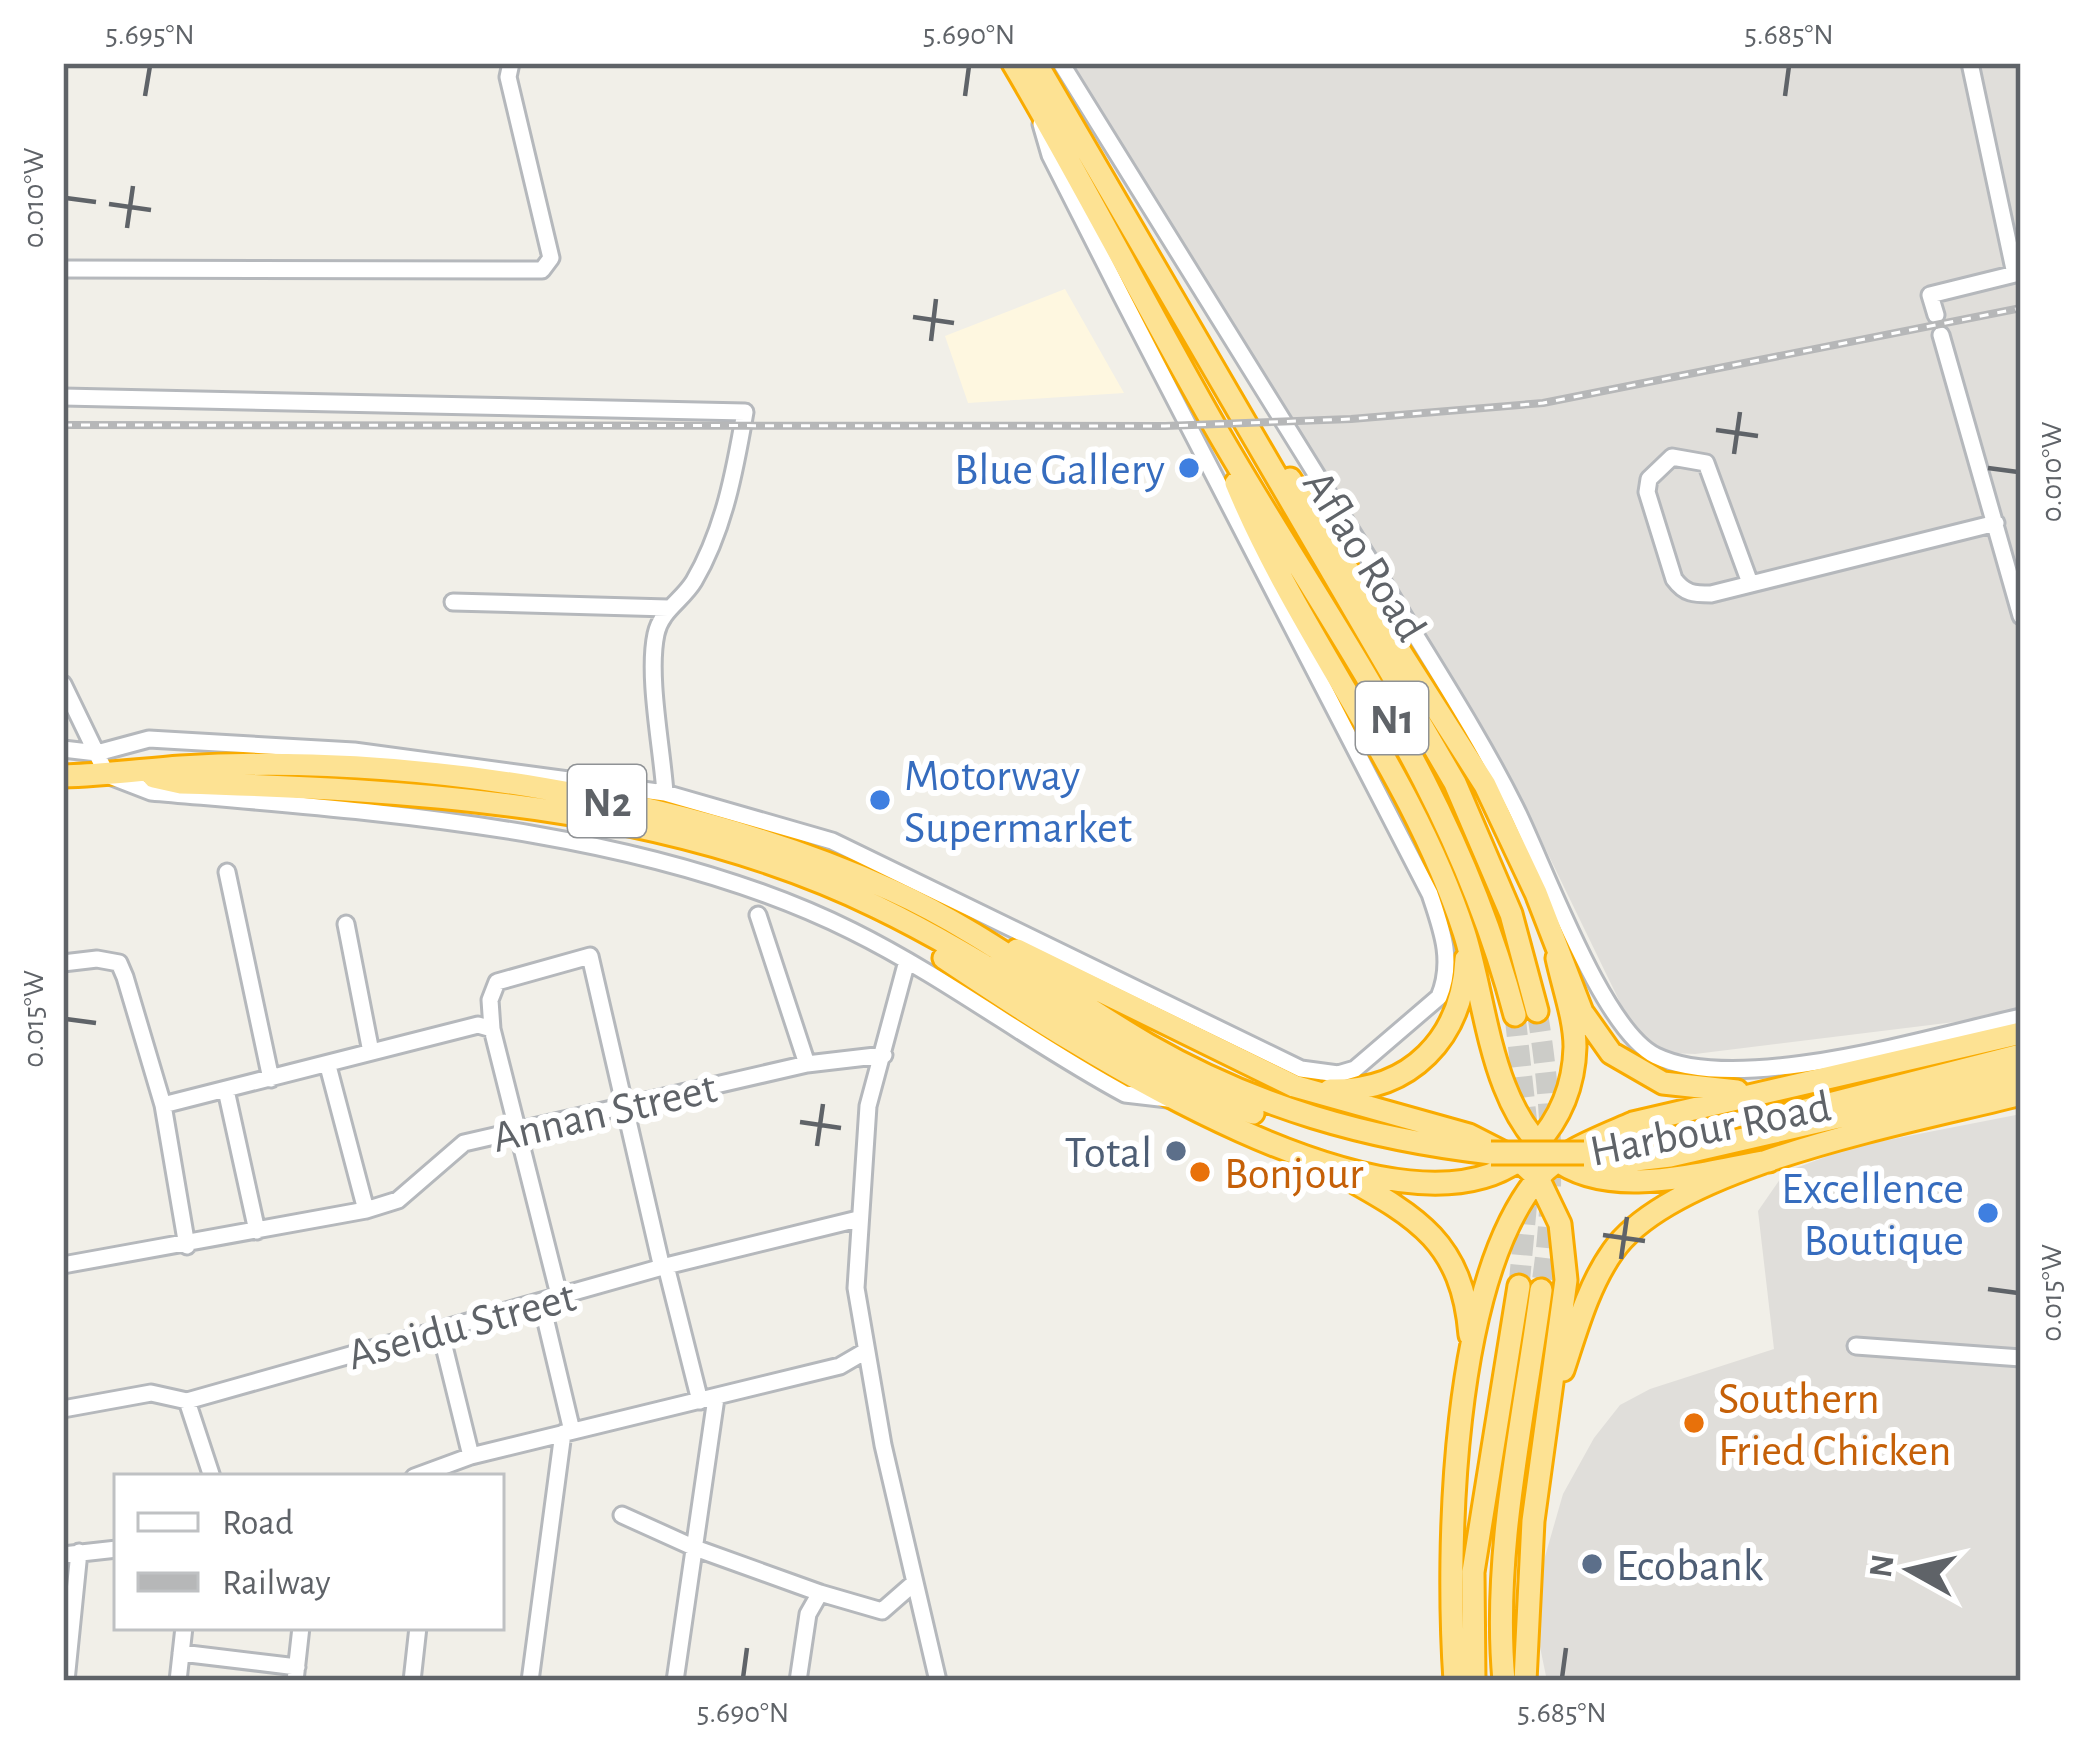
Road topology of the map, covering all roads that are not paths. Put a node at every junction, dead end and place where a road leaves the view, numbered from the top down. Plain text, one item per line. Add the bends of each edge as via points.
1 (512, 63) edge
2 (1012, 63) edge
3 (1036, 63) edge
4 (1061, 63) edge
5 (1970, 63) edge
6 (1034, 99) junction
7 (63, 269) edge
8 (1936, 315) dead end
9 (1941, 335) dead end
10 (63, 397) edge
11 (1252, 439) junction
12 (1224, 442) junction
13 (1996, 523) junction
14 (1750, 583) junction
15 (453, 602) dead end
16 (668, 608) junction
17 (2021, 616) edge
18 (63, 684) edge
19 (63, 749) edge
20 (102, 764) junction
21 (142, 773) junction
22 (63, 776) edge
23 (665, 793) junction
24 (227, 872) dead end
25 (805, 877) junction
26 (758, 915) dead end
27 (946, 918) junction
28 (346, 924) dead end
29 (1462, 928) junction
30 (1557, 958) junction
31 (907, 962) junction
32 (63, 963) edge
33 (1031, 983) junction
34 (2021, 1018) edge
35 (492, 1029) junction
36 (2021, 1033) edge
37 (371, 1052) junction
38 (884, 1054) junction
39 (1652, 1054) joint
40 (2021, 1055) edge
41 (807, 1064) junction
42 (328, 1066) junction
43 (2021, 1075) edge
44 (271, 1079) junction
45 (1294, 1086) junction
46 (226, 1090) junction
47 (1776, 1092) junction
48 (2021, 1094) edge
49 (1168, 1100) junction
50 (163, 1106) junction
51 (624, 1108) junction
52 (518, 1129) junction
53 (1538, 1143) junction
54 (1395, 1147) junction
55 (1308, 1156) junction
56 (1520, 1161) junction
57 (1558, 1161) junction
58 (1769, 1161) junction
59 (1538, 1178) junction
60 (366, 1210) junction
61 (858, 1219) junction
62 (256, 1231) junction
63 (187, 1246) junction
64 (63, 1265) edge
65 (664, 1267) junction
66 (560, 1299) junction
67 (542, 1305) junction
68 (440, 1330) junction
69 (1856, 1346) dead end
70 (864, 1352) junction
71 (1472, 1353) junction
72 (2021, 1358) edge
73 (708, 1400) junction
74 (187, 1401) junction
75 (63, 1409) edge
76 (1545, 1428) junction
77 (567, 1432) junction
78 (471, 1456) junction
79 (211, 1474) edge
80 (436, 1474) edge
81 (622, 1515) dead end
82 (695, 1548) junction
83 (114, 1549) edge
84 (68, 1552) edge
85 (914, 1583) junction
86 (820, 1593) junction
87 (184, 1630) edge
88 (301, 1630) edge
89 (418, 1630) edge
90 (181, 1653) junction
91 (296, 1674) edge
92 (66, 1681) edge
93 (178, 1681) edge
94 (412, 1681) edge
95 (530, 1681) edge
96 (675, 1681) edge
97 (798, 1681) edge
98 (938, 1681) edge
99 (1455, 1681) edge
100 (1474, 1681) edge
101 (1504, 1681) edge
102 (1526, 1681) edge

1 - 7 street via 508,77 551,258 542,270
2 - 6 highway, Aflao Road / N1
3 - 11 highway, Aflao Road / N1
4 - 39 street, Aflao Road / N1 via 1498,772 1609,1007
5 - 8 street via 2015,274 1930,295
6 - 12 highway, Aflao Road / N1
6 - 23 street, Aflao Road via 1050,154 1430,894 1448,968 1438,997 1355,1069 1301,1069 832,841
9 - 13 street
10 - 16 street via 745,412 711,545 687,592
11 - 12 highway, Aflao Road / N1 via 1455,783 1511,914 1526,1013 1443,812 1364,665
11 - 30 highway via 1307,503 1485,784
12 - 29 highway via 1284,580 1434,852
13 - 14 street
13 - 17 street
14 - 14 street via 1711,594 1682,590 1647,492 1659,466 1672,457 1706,463
15 - 16 street
16 - 23 street via 655,648
18 - 20 street
19 - 20 street
20 - 21 highway, N2
20 - 22 highway, N2
20 - 23 street via 149,740 354,752
20 - 31 street via 151,792 315,807 612,852 721,878 849,929
21 - 25 highway, N2 via 181,783 475,802 687,839
21 - 27 highway, N2 via 364,771 547,790 758,838
24 - 44 street
25 - 33 highway, N2
25 - 49 highway
26 - 41 street
27 - 33 highway, N2
27 - 45 highway
28 - 37 street
29 - 45 highway via 1464,988 1431,1054 1380,1085
29 - 53 highway via 1500,1070
30 - 47 highway via 1582,1012 1632,1070 1690,1089
30 - 53 highway via 1575,1043 1571,1087
31 - 38 street
31 - 49 street via 1125,1094
32 - 50 street via 119,963
33 - 54 highway, N2 via 1219,1082
34 - 39 street, Harbour Road via 1750,1068 1703,1070
35 - 37 street via 478,1025
35 - 51 street via 497,982 590,956
35 - 52 street
36 - 47 highway
37 - 42 street
38 - 41 street, Annan Street
38 - 61 street via 868,1106
40 - 54 highway, Harbour Road, bridge via 1629,1148 1531,1156
41 - 51 street, Annan Street
42 - 44 street
42 - 60 street
43 - 54 highway, Harbour Road via 1623,1163 1496,1166
44 - 46 street
45 - 56 highway via 1469,1135
46 - 50 street
46 - 62 street
47 - 57 highway via 1633,1124
48 - 58 highway
49 - 55 highway
50 - 63 street
51 - 52 street, Annan Street
51 - 65 street
52 - 60 street, Annan Street via 464,1143 398,1200
52 - 66 street
53 - 56 highway
53 - 57 highway
55 - 56 highway via 1446,1184 1481,1180
55 - 71 highway via 1437,1238 1459,1272
56 - 59 highway
57 - 58 highway via 1620,1179
57 - 59 highway
58 - 76 highway via 1681,1197 1641,1220 1613,1250
59 - 71 highway via 1511,1222
59 - 76 highway via 1559,1224 1566,1280
60 - 62 street, Annan Street
61 - 65 street, Aseidu Street
61 - 70 street
62 - 63 street, Annan Street
63 - 64 street, Annan Street
65 - 66 street, Aseidu Street
65 - 73 street
66 - 67 street, Aseidu Street
67 - 68 street, Aseidu Street
67 - 77 street
68 - 74 street, Aseidu Street
68 - 78 street
69 - 72 street
70 - 73 street via 840,1366
70 - 85 street
71 - 99 highway via 1449,1598
73 - 77 street
73 - 82 street
74 - 75 street, Aseidu Street via 151,1394
74 - 79 street
76 - 102 highway
77 - 78 street
77 - 95 street
78 - 80 street
81 - 82 street
82 - 86 street
82 - 96 street
83 - 84 street
84 - 92 street
85 - 86 street via 881,1611
85 - 98 street
86 - 97 street via 808,1614
87 - 90 street
88 - 91 street
89 - 94 street
90 - 91 street
90 - 93 street
100 - 101 highway via 1473,1572 1530,1288 1499,1623

